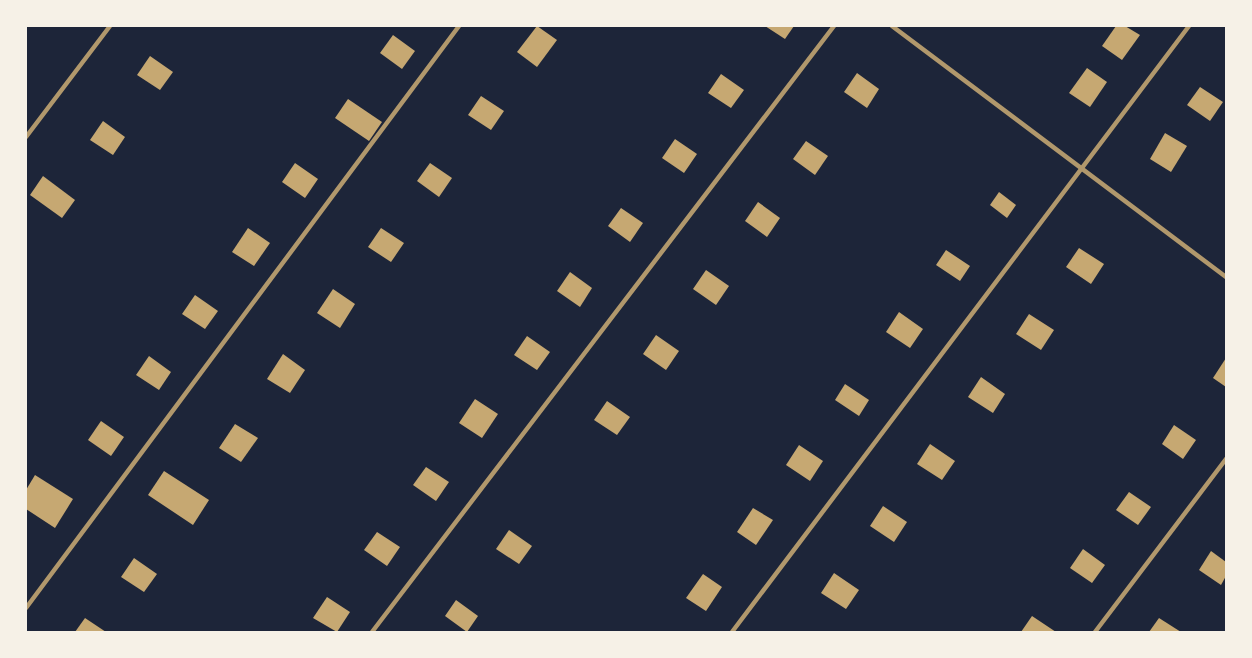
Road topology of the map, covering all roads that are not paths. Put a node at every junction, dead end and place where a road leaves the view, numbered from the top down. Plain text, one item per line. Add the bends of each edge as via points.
1 (110, 26) edge
2 (459, 26) edge
3 (834, 26) edge
4 (892, 26) edge
5 (1189, 26) edge
6 (26, 137) edge
7 (1082, 168) junction
8 (1227, 277) edge
9 (1227, 459) edge
10 (26, 608) edge
11 (372, 633) edge
12 (732, 633) edge
13 (1095, 633) edge

1 - 6 lane
2 - 10 lane
3 - 11 lane
4 - 7 lane
5 - 7 lane
7 - 8 lane
7 - 12 lane
9 - 13 lane

